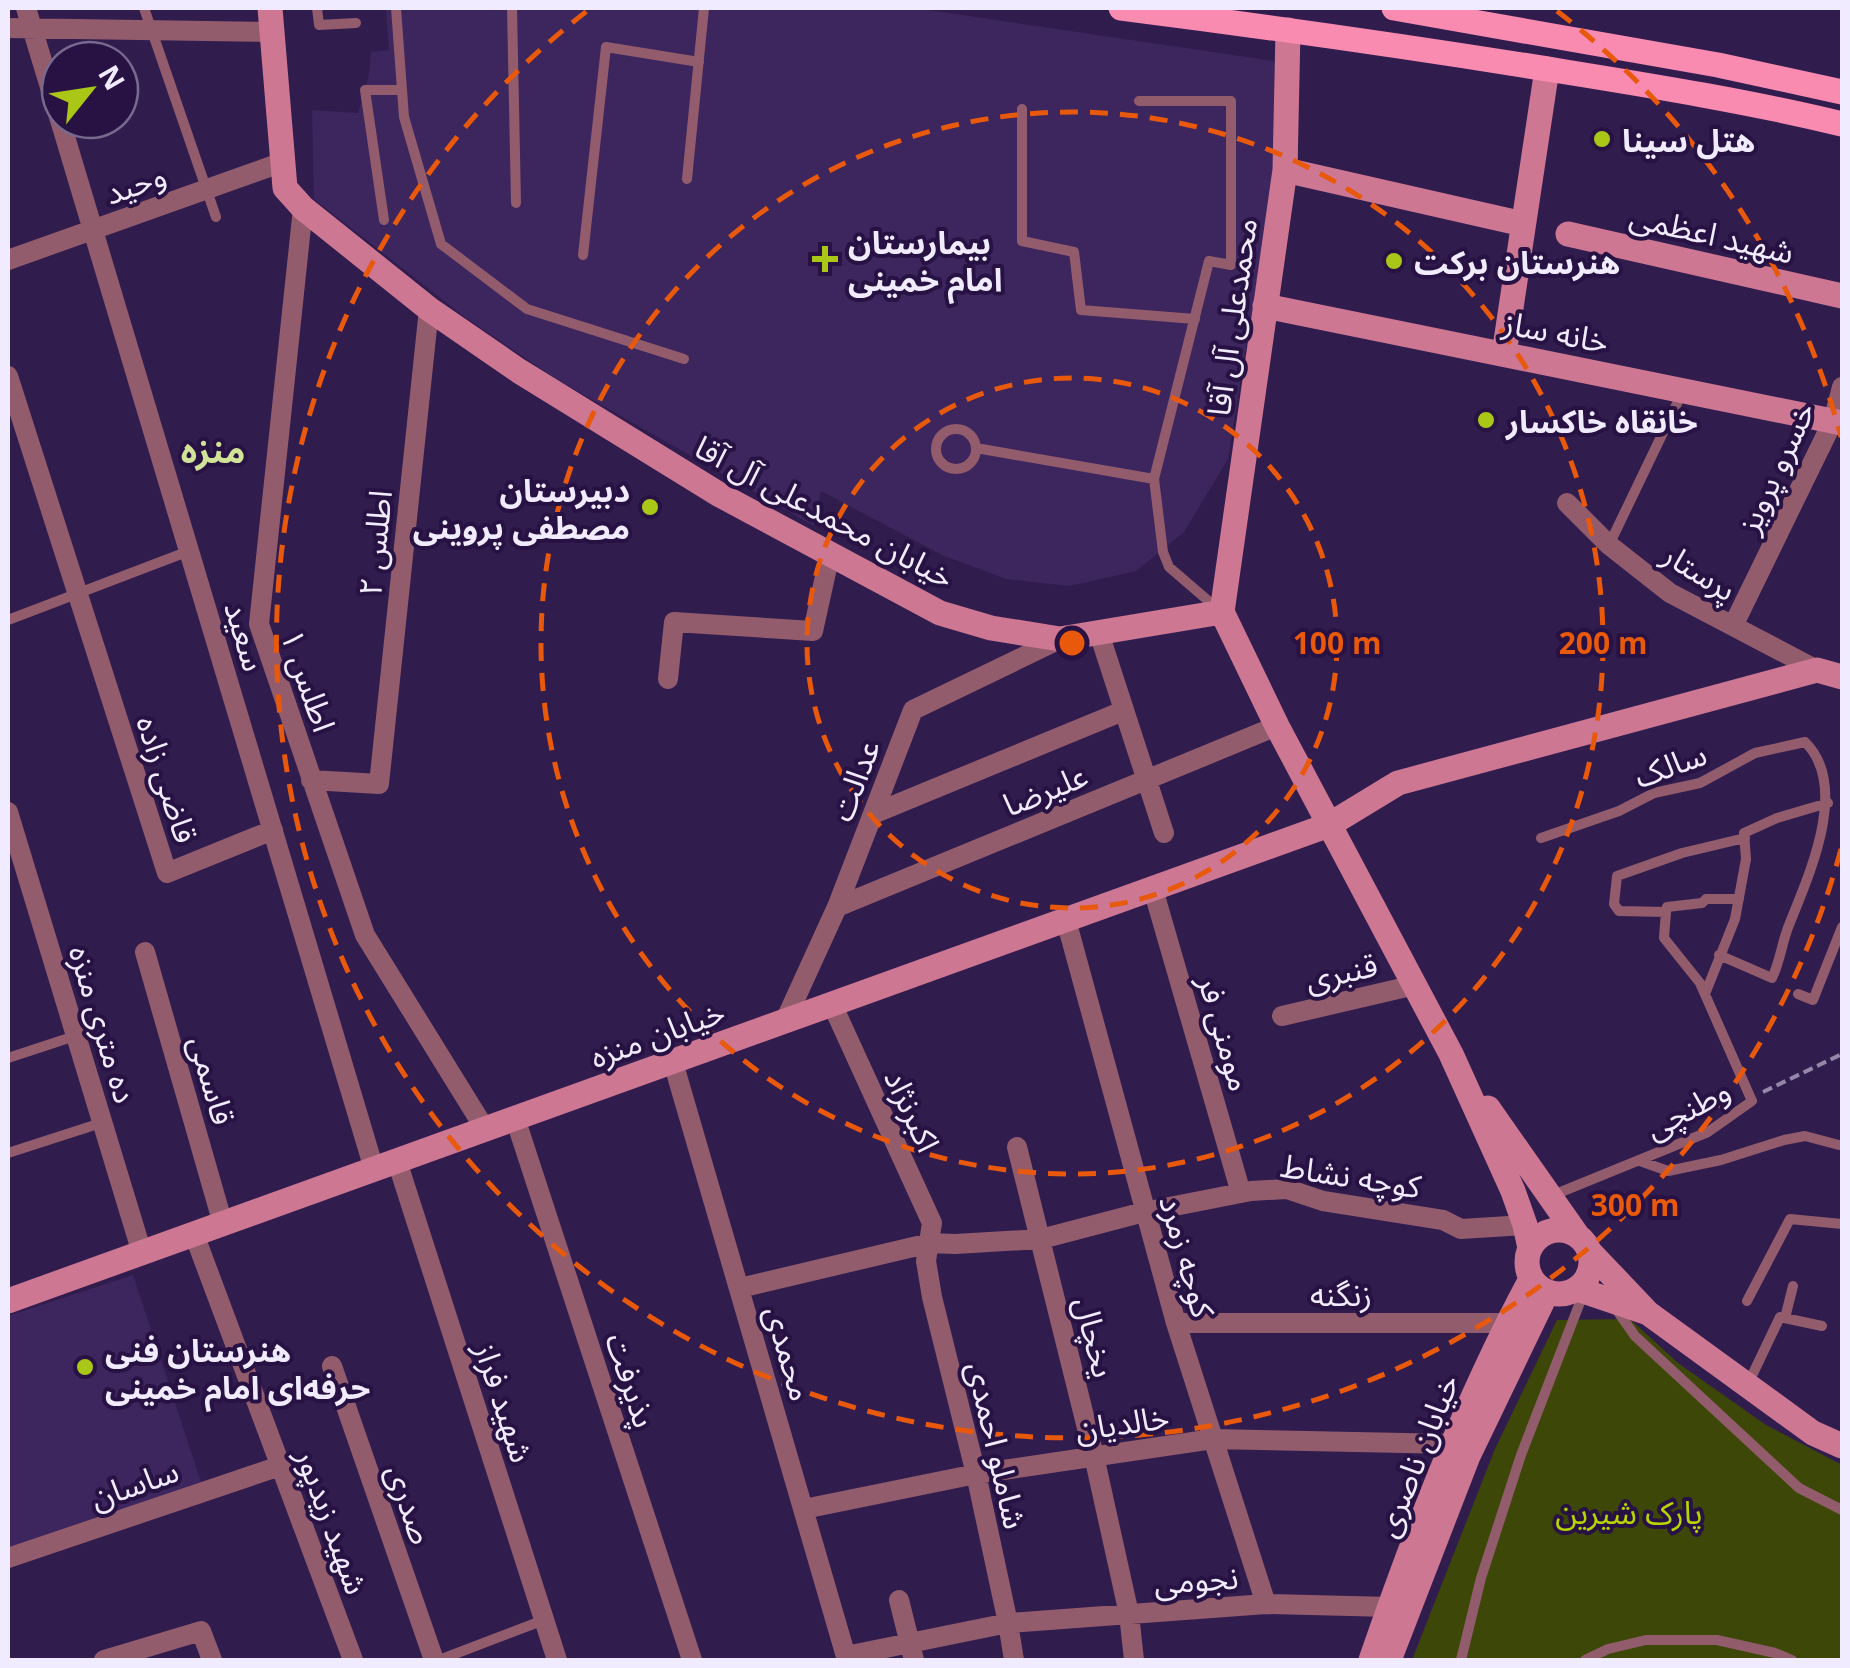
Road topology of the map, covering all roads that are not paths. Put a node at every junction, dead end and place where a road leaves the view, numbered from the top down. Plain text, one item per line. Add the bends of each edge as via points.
1 (26, 8) edge
2 (144, 8) edge
3 (316, 8) edge
4 (396, 8) edge
5 (512, 8) edge
6 (704, 8) edge
7 (1121, 8) edge
8 (1394, 8) edge
9 (272, 20) edge
10 (356, 23) dead end
11 (8, 28) edge
12 (32, 28) junction
13 (152, 30) junction
14 (1288, 30) junction
15 (40, 54) edge
16 (698, 62) junction
17 (1547, 69) junction
18 (402, 90) junction
19 (1842, 91) edge
20 (1138, 101) dead end
21 (1022, 109) dead end
22 (1842, 124) edge
23 (66, 140) edge
24 (283, 162) junction
25 (1285, 170) junction
26 (686, 180) dead end
27 (206, 190) junction
28 (516, 204) dead end
29 (303, 208) junction
30 (216, 217) dead end
31 (384, 220) dead end
32 (1523, 224) junction
33 (93, 230) junction
34 (1568, 234) dead end
35 (583, 256) dead end
36 (8, 260) edge
37 (1842, 296) edge
38 (1265, 306) junction
39 (429, 309) junction
40 (1195, 319) junction
41 (1504, 354) junction
42 (684, 359) dead end
43 (8, 376) edge
44 (1842, 387) edge
45 (1684, 390) junction
46 (1838, 422) edge
47 (976, 448) junction
48 (1154, 478) junction
49 (1566, 503) dead end
50 (1608, 545) junction
51 (190, 551) junction
52 (830, 554) junction
53 (77, 594) junction
54 (1222, 612) junction
55 (8, 620) edge
56 (1733, 626) junction
57 (1098, 633) junction
58 (1060, 639) junction
59 (1817, 670) junction
60 (1842, 677) edge
61 (668, 679) dead end
62 (1124, 711) junction
63 (1276, 726) junction
64 (312, 780) junction
65 (1146, 780) junction
66 (1828, 803) junction
67 (8, 812) edge
68 (873, 814) junction
69 (1329, 825) junction
70 (273, 830) junction
71 (1164, 833) dead end
72 (1541, 838) dead end
73 (1745, 838) junction
74 (13, 848) edge
75 (1152, 889) junction
76 (1739, 900) junction
77 (837, 907) junction
78 (1666, 912) junction
79 (1066, 920) junction
80 (1842, 927) edge
81 (145, 952) dead end
82 (1719, 955) junction
83 (1828, 962) junction
84 (1842, 963) edge
85 (1414, 984) junction
86 (1704, 994) junction
87 (1798, 994) dead end
88 (832, 1004) junction
89 (1282, 1016) dead end
90 (785, 1021) junction
91 (76, 1036) junction
92 (1451, 1054) junction
93 (8, 1058) edge
94 (673, 1062) junction
95 (515, 1118) junction
96 (102, 1122) junction
97 (485, 1129) junction
98 (1839, 1145) dead end
99 (1018, 1147) dead end
100 (8, 1153) edge
101 (1640, 1161) junction
102 (385, 1165) junction
103 (1241, 1193) junction
104 (1550, 1197) junction
105 (1144, 1212) junction
106 (223, 1224) junction
107 (1842, 1224) edge
108 (194, 1234) junction
109 (1527, 1237) junction
110 (1041, 1239) junction
111 (930, 1243) junction
112 (1583, 1243) junction
113 (142, 1253) junction
114 (1539, 1285) junction
115 (1793, 1286) dead end
116 (740, 1288) junction
117 (1581, 1290) junction
118 (1610, 1300) junction
119 (8, 1301) edge
120 (1747, 1301) dead end
121 (1648, 1313) junction
122 (1785, 1318) junction
123 (1176, 1323) junction
124 (1507, 1323) junction
125 (1822, 1326) dead end
126 (332, 1366) dead end
127 (1748, 1385) junction
128 (1213, 1439) junction
129 (1453, 1444) junction
130 (1842, 1446) edge
131 (1094, 1456) junction
132 (280, 1466) junction
133 (976, 1474) junction
134 (804, 1509) junction
135 (1842, 1510) edge
136 (8, 1558) edge
137 (899, 1600) dead end
138 (1266, 1604) junction
139 (1390, 1607) junction
140 (1129, 1614) junction
141 (544, 1620) junction
142 (1008, 1623) junction
143 (912, 1652) edge
144 (847, 1658) edge
145 (104, 1660) edge
146 (212, 1660) edge
147 (353, 1660) edge
148 (436, 1660) edge
149 (557, 1660) edge
150 (692, 1660) edge
151 (1014, 1660) edge
152 (1134, 1660) edge
153 (1371, 1660) edge
154 (1389, 1660) edge
155 (1461, 1660) edge
156 (1585, 1660) edge
157 (1792, 1660) edge

1 - 12 street, سعید
2 - 13 lane
3 - 10 lane via 319,26
4 - 18 lane
5 - 28 lane
6 - 16 lane
7 - 14 main road
8 - 19 main road
9 - 13 street
9 - 24 street, خیابان محمدعلی آل آقا
11 - 12 street
12 - 13 street
12 - 15 street, سعید
13 - 27 lane
14 - 17 main road
14 - 25 street, محمدعلی آل آقا
16 - 26 lane
16 - 35 lane via 606,48
17 - 22 main road
17 - 32 street
18 - 31 lane via 365,90
18 - 42 lane via 441,244 526,309
20 - 40 lane via 1231,101 1231,264 1209,262
21 - 40 lane via 1022,241 1074,252 1081,310
23 - 33 street, سعید
24 - 27 street, وحید
24 - 29 street, خیابان محمدعلی آل آقا via 285,188
25 - 32 street
25 - 38 street, محمدعلی آل آقا
27 - 30 lane
27 - 33 street, وحید
29 - 39 street, خیابان محمدعلی آل آقا
29 - 64 street, اطلس ۱ via 259,624
32 - 41 street
33 - 36 street, وحید
33 - 51 street, سعید
34 - 37 street, شهید اعظمی
38 - 41 street, خانه ساز
38 - 54 street, محمدعلی آل آقا
39 - 52 street, خیابان محمدعلی آل آقا via 720,495
39 - 64 street, اطلس ۲ via 379,784
40 - 48 lane
41 - 45 street, خانه ساز
43 - 53 street, قاضی زاده
44 - 46 street, خسرو پرویز
45 - 46 street, خانه ساز
45 - 50 lane
46 - 56 street, خسرو پرویز
47 - 47 lane via 958,428 940,436 935,449 952,469 972,462
47 - 48 lane
48 - 54 lane via 1169,568
49 - 50 street, پرستار
50 - 56 street, پرستار via 1670,593
51 - 53 lane
51 - 70 street, سعید
52 - 58 street, خیابان محمدعلی آل آقا via 940,613
52 - 61 street via 813,631 674,622
53 - 55 lane
53 - 70 street, قاضی زاده via 167,873
54 - 57 street, خیابان محمدعلی آل آقا
54 - 63 street
56 - 59 street, پرستار
57 - 58 street, خیابان محمدعلی آل آقا
57 - 62 street
58 - 68 street, عدالت via 913,710
59 - 60 street
59 - 69 street, خیابان منزه via 1398,783
62 - 65 street
62 - 68 street
63 - 65 street, علیرضا
63 - 69 street
64 - 97 street, اطلس ۱ via 365,935
65 - 71 street
65 - 77 street, علیرضا
66 - 72 lane, سالک via 1830,784 1805,742 1756,753 1700,783
66 - 73 lane via 1777,818
66 - 82 lane via 1823,842 1772,978
67 - 74 street, ده متری منزه
68 - 77 street, عدالت
69 - 75 street, خیابان منزه
69 - 85 street
70 - 102 street, سعید
73 - 76 lane
73 - 78 lane via 1617,876 1618,911
74 - 91 street, ده متری منزه
75 - 79 street, خیابان منزه
75 - 103 street, مومنی فر
76 - 78 lane via 1706,900
76 - 82 lane
77 - 90 street, عدالت
78 - 86 lane via 1664,938
79 - 88 street, خیابان منزه
79 - 105 street, کوچه زمرد
80 - 83 lane
81 - 106 street, قاسمی
82 - 86 lane
83 - 84 lane
83 - 87 lane via 1814,1000
85 - 89 street, قنبری
85 - 92 street
86 - 101 lane, وطنچی via 1752,1101 1708,1132
88 - 90 street, خیابان منزه
88 - 111 street, اکبرنژاد via 932,1223
90 - 94 street, خیابان منزه
91 - 93 lane
91 - 96 street, ده متری منزه
92 - 104 street
92 - 109 street
94 - 95 street, خیابان منزه
94 - 116 street, محمدی
95 - 97 street, خیابان منزه
95 - 150 street, پذیرفت
96 - 100 lane
96 - 113 street, ده متری منزه
97 - 102 street, خیابان منزه
98 - 101 lane via 1805,1136 1668,1171
99 - 110 street, یخچال
101 - 104 lane, وطنچی
102 - 106 street, خیابان منزه
102 - 141 street, شهید فراز
103 - 105 street, کوچه نشاط
103 - 109 street, کوچه نشاط via 1286,1189 1461,1229
104 - 112 street
105 - 110 street, کوچه نشاط
105 - 123 street, کوچه زمرد
106 - 108 street, خیابان منزه
107 - 120 lane via 1790,1218
108 - 113 street, خیابان منزه
108 - 132 street, شهید زیدپور
109 - 112 street via 1566,1231
109 - 114 street via 1528,1268
110 - 111 street, کوچه نشاط
110 - 131 street, یخچال
111 - 116 street, کوچه نشاط
111 - 133 street, شاملو احمدی via 932,1296
112 - 117 street via 1591,1262
112 - 121 street
113 - 119 street, خیابان منزه
114 - 117 street via 1557,1294
114 - 124 street, خیابان ناصری
114 - 154 street, خیابان ناصری
115 - 122 lane
116 - 134 street, محمدی
117 - 118 street
117 - 155 lane via 1481,1578
118 - 121 street
118 - 135 lane via 1635,1336 1799,1488
121 - 127 street
122 - 125 lane
122 - 127 lane
123 - 124 street, زنگنه
123 - 128 street, کوچه زمرد
124 - 129 street, خیابان ناصری
126 - 148 street, صدری
127 - 130 street
128 - 129 street, خالدیان
128 - 131 street, خالدیان
128 - 138 street, کوچه زمرد
129 - 139 street, خیابان ناصری
131 - 133 street, خالدیان
131 - 140 street, یخچال
132 - 136 street, ساسان
132 - 147 street, شهید زیدپور
133 - 134 street, خالدیان
133 - 142 street, شاملو احمدی
134 - 144 street, محمدی
137 - 143 street
138 - 139 street, نجومی
138 - 140 street, نجومی
139 - 153 street, خیابان ناصری
140 - 142 street, نجومی
140 - 152 street, یخچال
141 - 148 lane
141 - 149 street, شهید فراز
142 - 143 street, نجومی
142 - 151 street, شاملو احمدی
143 - 144 street, نجومی
145 - 146 street via 201,1631
156 - 157 lane via 1646,1640 1717,1640

